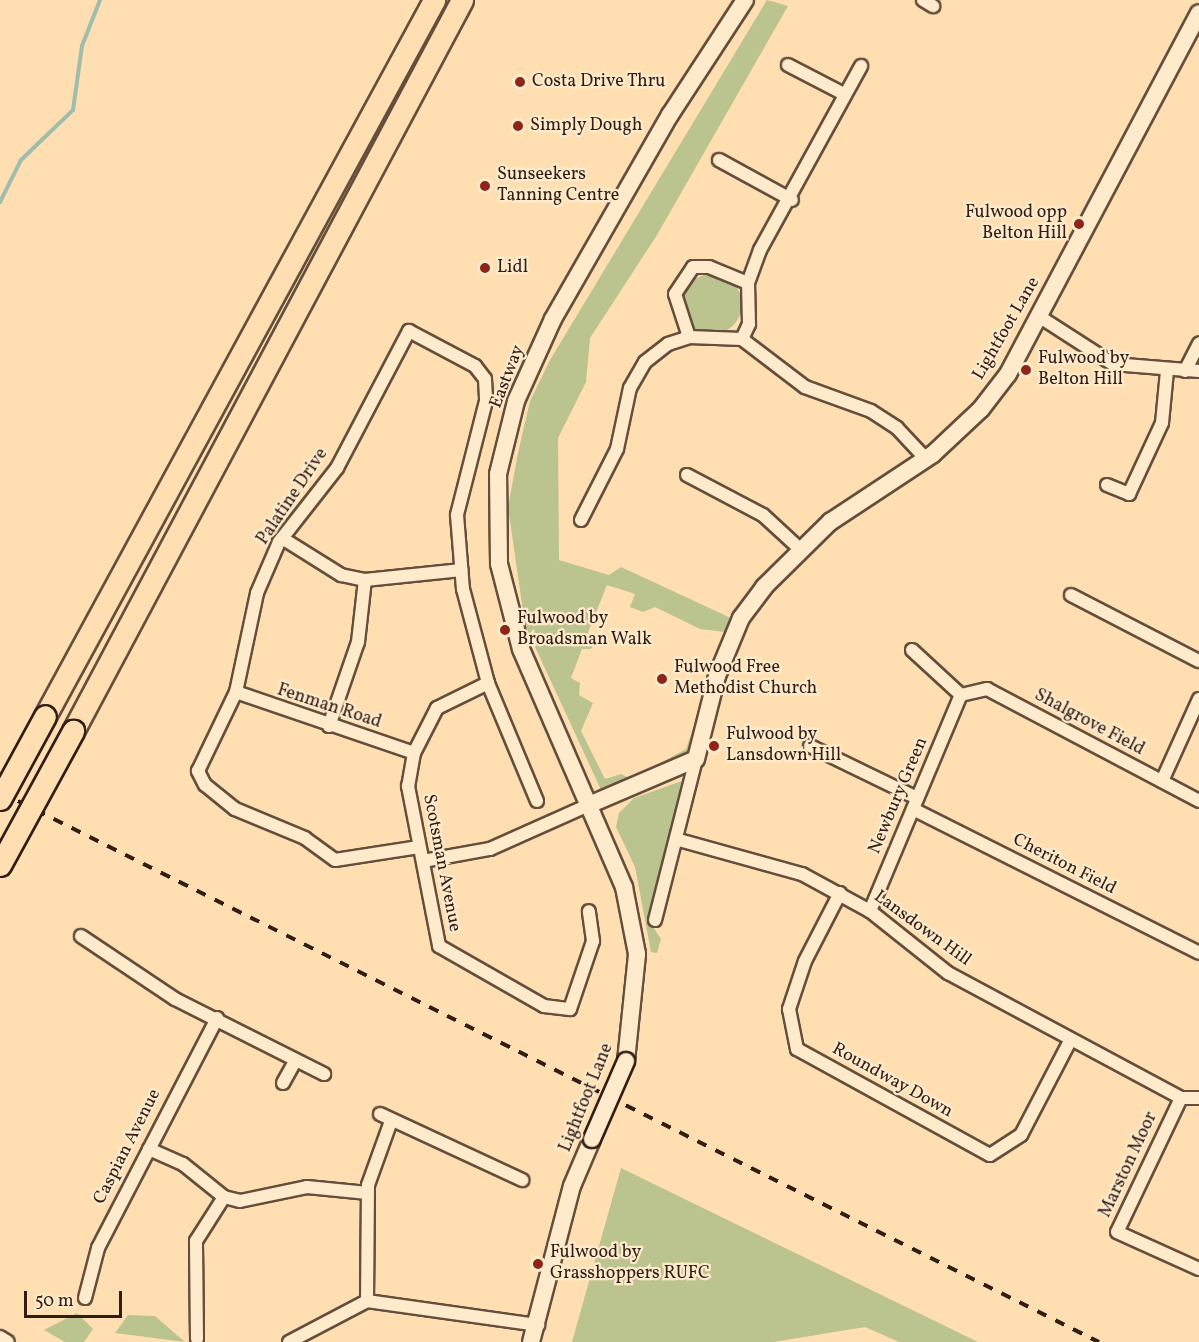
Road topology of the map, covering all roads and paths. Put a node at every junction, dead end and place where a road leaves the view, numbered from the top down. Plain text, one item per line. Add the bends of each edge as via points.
1 (424, 0) edge
2 (434, 0) edge
3 (462, 0) edge
4 (473, 0) edge
5 (745, 0) edge
6 (1199, 13) edge
7 (788, 66) dead end
8 (861, 66) dead end
9 (844, 94) junction
10 (392, 137) junction
11 (358, 141) junction
12 (719, 160) dead end
13 (792, 200) junction
14 (748, 283) junction
15 (1040, 317) junction
16 (689, 337) junction
17 (742, 339) junction
18 (1199, 343) edge
19 (1167, 371) junction
20 (1185, 371) junction
21 (1199, 371) edge
22 (926, 459) junction
23 (687, 475) dead end
24 (1107, 485) dead end
25 (581, 520) dead end
26 (282, 538) junction
27 (800, 549) junction
28 (461, 570) junction
29 (365, 579) junction
30 (1071, 595) dead end
31 (912, 650) dead end
32 (1199, 661) edge
33 (488, 683) junction
34 (236, 692) junction
35 (961, 695) junction
36 (1199, 699) edge
37 (329, 726) junction
38 (810, 746) dead end
39 (414, 753) junction
40 (696, 759) junction
41 (1162, 781) junction
42 (0, 800) edge
43 (537, 801) dead end
44 (1199, 801) edge
45 (591, 804) junction
46 (915, 804) junction
47 (679, 840) junction
48 (419, 847) junction
49 (423, 861) junction
50 (0, 865) edge
51 (840, 893) junction
52 (590, 911) dead end
53 (870, 911) junction
54 (655, 920) dead end
55 (81, 936) dead end
56 (1199, 953) edge
57 (217, 1018) junction
58 (1071, 1039) junction
59 (294, 1063) junction
60 (324, 1074) dead end
61 (283, 1083) dead end
62 (1180, 1098) junction
63 (1199, 1098) edge
64 (149, 1149) junction
65 (522, 1180) dead end
66 (368, 1193) junction
67 (224, 1197) junction
68 (1199, 1269) edge
69 (85, 1298) dead end
70 (367, 1300) junction
71 (538, 1325) junction
72 (0, 1337) edge
73 (197, 1339) dead end
74 (8, 1342) edge
75 (290, 1342) edge
76 (531, 1342) edge

1 - 11 highway
2 - 11 highway
3 - 10 highway
4 - 10 highway
5 - 45 main road, Eastway via 670,115 553,319 516,401 498,474 499,564 521,649
6 - 15 main road, Lightfoot Lane
7 - 9 street
8 - 9 street
9 - 13 street
10 - 50 highway, bridge
11 - 42 highway, bridge
12 - 13 street
13 - 14 street via 760,250
14 - 16 street via 709,267 693,267 675,294
14 - 17 street via 749,324
15 - 19 street via 1113,364
15 - 22 main road, Lightfoot Lane via 981,409
16 - 17 street
16 - 25 street via 668,344 645,362 630,388 617,449
17 - 22 street via 805,387 871,411 897,428
18 - 20 street
19 - 20 street
19 - 24 street via 1162,423 1129,494
20 - 21 street
22 - 27 main road, Lightfoot Lane
23 - 27 street via 763,515
26 - 28 street, Palatine Drive via 337,468 409,332 475,366 488,392 457,514
26 - 29 street via 341,574
26 - 34 street, Palatine Drive via 257,593
27 - 40 main road, Lightfoot Lane via 741,618 717,676
28 - 29 street
28 - 33 street
29 - 37 street via 358,642
30 - 32 street
31 - 35 street
33 - 39 street, Scotsman Avenue via 437,708
33 - 43 street
34 - 37 street, Fenman Road
34 - 48 street, Palatine Drive via 198,771 205,785 235,809 305,838 335,860
35 - 41 street, Shalgrove Field via 987,689
35 - 46 street, Newbury Green
36 - 41 street
37 - 39 street, Fenman Road
38 - 46 street, Cheriton Field
39 - 48 street, Scotsman Avenue via 408,786
40 - 45 main road
40 - 47 street, Lightfoot Lane
41 - 44 street, Shalgrove Field
45 - 49 street via 490,849
45 - 71 main road, Lightfoot Lane, bridge via 624,888 637,954 626,1061 572,1186
46 - 53 street, Newbury Green
46 - 56 street, Cheriton Field
47 - 51 street, Lansdown Hill via 802,874
47 - 54 street, Lightfoot Lane
48 - 49 street, Scotsman Avenue
49 - 52 street, Scotsman Avenue via 439,946 544,1006 575,1006 593,941
51 - 53 street, Lansdown Hill
51 - 58 street, Roundway Down via 805,961 789,1009 797,1050 990,1155 1021,1135
53 - 58 street, Lansdown Hill via 948,973
55 - 57 street via 175,999
57 - 59 street
57 - 64 street, Caspian Avenue
58 - 62 street, Lansdown Hill
59 - 60 street
59 - 61 street
62 - 63 street, Lansdown Hill
62 - 68 street, Marston Moor via 1117,1232
64 - 67 street via 183,1164
64 - 69 street, Caspian Avenue via 98,1248
65 - 66 street via 386,1118
66 - 67 street via 329,1186 261,1200
66 - 70 street
67 - 73 street via 196,1242
70 - 71 street
70 - 75 street
71 - 76 main road, Lightfoot Lane
72 - 74 street

